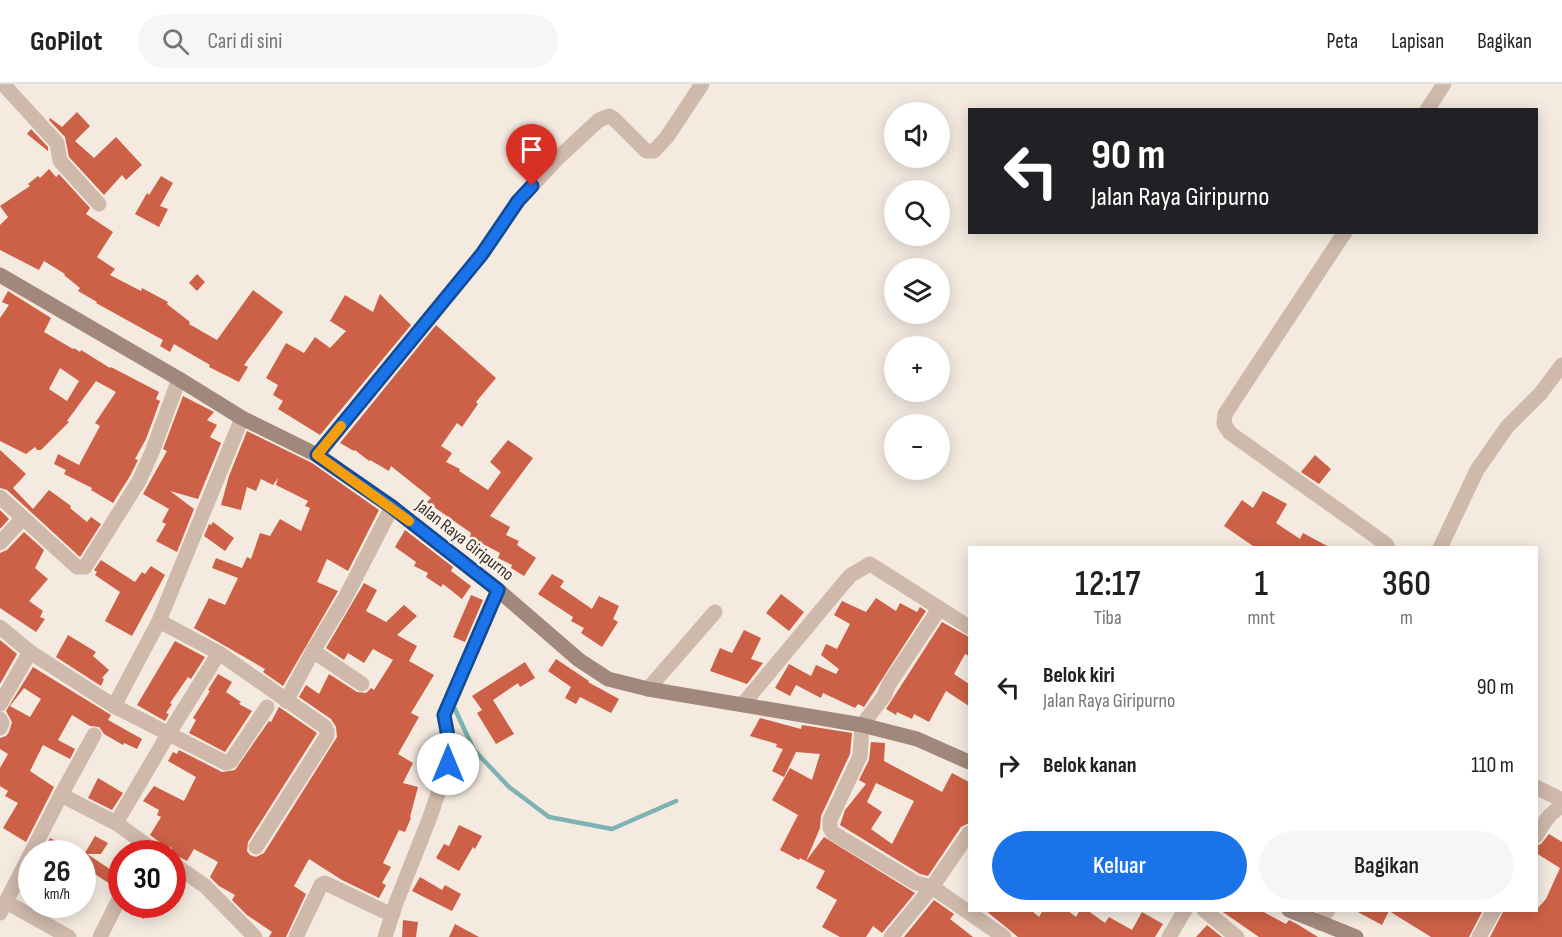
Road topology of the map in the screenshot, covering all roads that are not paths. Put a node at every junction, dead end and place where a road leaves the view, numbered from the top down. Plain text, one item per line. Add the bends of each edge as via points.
1 (3, 84) edge
2 (702, 84) edge
3 (1444, 84) edge
4 (1428, 108) edge
5 (99, 204) dead end
6 (1344, 234) edge
7 (0, 275) edge
8 (1562, 365) edge
9 (179, 378) junction
10 (242, 418) junction
11 (317, 455) junction
12 (0, 497) edge
13 (392, 507) junction
14 (22, 519) junction
15 (0, 543) edge
16 (1387, 546) edge
17 (1441, 546) edge
18 (498, 590) junction
19 (939, 609) junction
20 (714, 612) dead end
21 (159, 621) junction
22 (968, 626) edge
23 (0, 627) edge
24 (312, 651) junction
25 (30, 652) junction
26 (219, 653) junction
27 (362, 684) dead end
28 (648, 689) junction
29 (286, 701) junction
30 (0, 704) edge
31 (743, 704) junction
32 (114, 706) junction
33 (267, 706) dead end
34 (0, 719) edge
35 (862, 725) junction
36 (0, 728) edge
37 (169, 733) junction
38 (94, 735) dead end
39 (968, 762) edge
40 (1538, 788) edge
41 (60, 795) junction
42 (1562, 800) edge
43 (1562, 806) edge
44 (116, 823) junction
45 (1538, 833) edge
46 (968, 834) edge
47 (134, 840) edge
48 (256, 847) dead end
49 (186, 872) edge
50 (932, 887) junction
51 (2, 906) edge
52 (1206, 912) edge
53 (1299, 912) edge
54 (1493, 912) edge
55 (1184, 913) edge
56 (392, 915) junction
57 (1323, 917) edge
58 (110, 918) edge
59 (1174, 934) edge
60 (69, 937) edge
61 (100, 937) edge
62 (255, 937) edge
63 (296, 937) edge
64 (385, 937) edge
65 (891, 937) edge
66 (1004, 937) edge
67 (1237, 937) edge
68 (1356, 937) edge
69 (1479, 937) edge

1 - 5 street via 57,143 60,161
2 - 11 street via 654,151 646,151 609,116 599,120 559,157 518,201 482,254
3 - 4 street
6 - 16 street via 1225,414 1224,424 1230,433
7 - 9 main road, Jalan Raya Giripurno
8 - 17 street via 1507,427 1477,470
9 - 10 main road, Jalan Raya Giripurno
9 - 14 street via 139,481 85,567 77,567
10 - 11 main road, Jalan Raya Giripurno
10 - 21 street
11 - 13 main road, Jalan Raya Giripurno
12 - 14 street
13 - 18 main road, Jalan Raya Giripurno
13 - 24 street via 344,600
14 - 15 street
18 - 28 main road, Jalan Raya Giripurno via 587,667 608,679
18 - 56 street via 444,715 448,764
19 - 22 street
19 - 31 street via 870,564 843,584
19 - 35 street
20 - 28 street
21 - 26 street
21 - 32 street
23 - 25 street
24 - 27 street
24 - 29 street
25 - 30 street
25 - 32 street
26 - 29 street
26 - 37 street
28 - 31 main road, Jalan Raya Giripurno
29 - 48 street via 325,727 327,736
31 - 35 main road, Jalan Raya Giripurno
32 - 37 street
33 - 37 street via 228,763
34 - 36 street
35 - 39 main road, Jalan Raya Giripurno via 923,741
35 - 50 street via 858,760 830,820 831,830 916,883
37 - 44 street
38 - 41 street
40 - 42 street
41 - 44 street
41 - 51 street
43 - 45 street via 1547,818
44 - 47 street
46 - 50 street
49 - 62 street via 206,886
50 - 65 street
50 - 66 street
51 - 60 street
52 - 67 street
53 - 57 main road
54 - 69 street
55 - 59 street
56 - 63 street via 325,883
56 - 64 street
57 - 68 main road
58 - 61 street

